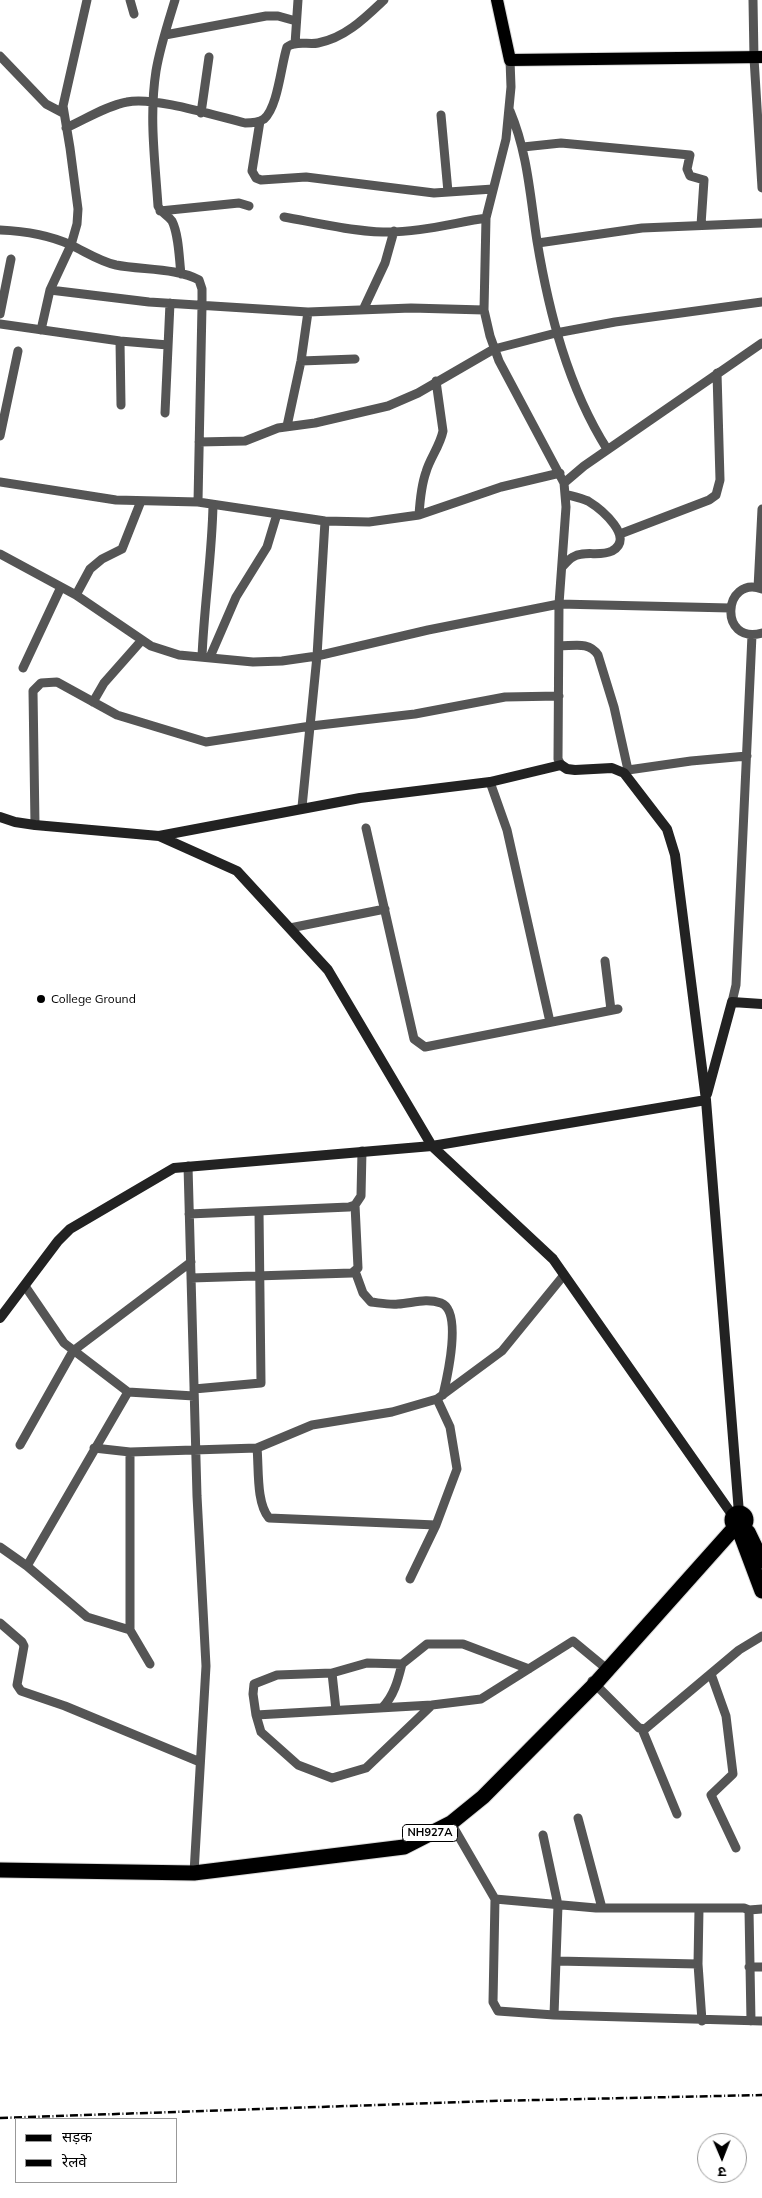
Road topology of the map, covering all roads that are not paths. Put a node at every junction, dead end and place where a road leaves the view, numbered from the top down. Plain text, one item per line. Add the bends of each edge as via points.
1 (87, 0) edge
2 (130, 0) edge
3 (174, 0) edge
4 (298, 0) edge
5 (384, 0) edge
6 (497, 0) edge
7 (754, 0) edge
8 (134, 14) dead end
9 (296, 21) junction
10 (165, 35) junction
11 (294, 44) junction
12 (0, 56) edge
13 (209, 57) dead end
14 (758, 58) edge
15 (510, 60) junction
16 (153, 102) junction
17 (510, 110) junction
18 (63, 113) junction
19 (201, 113) junction
20 (441, 115) dead end
21 (260, 121) junction
22 (66, 128) junction
23 (523, 147) junction
24 (762, 188) edge
25 (493, 190) junction
26 (448, 192) junction
27 (250, 206) dead end
28 (160, 211) junction
29 (284, 218) dead end
30 (486, 218) junction
31 (762, 223) edge
32 (701, 225) junction
33 (0, 230) edge
34 (394, 231) junction
35 (538, 243) junction
36 (71, 245) junction
37 (11, 260) dead end
38 (181, 274) junction
39 (50, 290) junction
40 (762, 302) edge
41 (170, 303) junction
42 (202, 306) junction
43 (363, 310) junction
44 (484, 310) junction
45 (308, 312) junction
46 (0, 314) edge
47 (0, 324) edge
48 (41, 330) junction
49 (556, 333) junction
50 (120, 341) junction
51 (762, 343) edge
52 (168, 345) junction
53 (494, 349) junction
54 (18, 351) dead end
55 (355, 359) dead end
56 (301, 361) junction
57 (717, 372) junction
58 (436, 381) junction
59 (121, 405) dead end
60 (165, 412) dead end
61 (287, 426) junction
62 (0, 436) edge
63 (199, 442) junction
64 (607, 449) junction
65 (560, 473) junction
66 (0, 482) edge
67 (564, 483) junction
68 (565, 494) junction
69 (141, 501) junction
70 (198, 502) junction
71 (213, 505) junction
72 (762, 509) edge
73 (277, 514) junction
74 (419, 515) junction
75 (325, 521) junction
76 (620, 534) junction
77 (0, 554) edge
78 (562, 567) junction
79 (61, 587) junction
80 (760, 589) edge
81 (76, 595) junction
82 (559, 604) junction
83 (730, 608) junction
84 (762, 633) edge
85 (752, 635) junction
86 (142, 640) junction
87 (559, 646) junction
88 (317, 656) junction
89 (206, 657) junction
90 (22, 668) dead end
91 (559, 696) junction
92 (93, 702) junction
93 (311, 726) junction
94 (747, 756) junction
95 (561, 766) junction
96 (626, 772) junction
97 (490, 782) junction
98 (302, 808) junction
99 (0, 817) edge
100 (35, 825) junction
101 (366, 828) dead end
102 (159, 836) junction
103 (385, 909) junction
104 (290, 928) junction
105 (605, 961) dead end
106 (732, 1002) junction
107 (762, 1004) edge
108 (550, 1022) junction
109 (706, 1100) junction
110 (432, 1146) junction
111 (362, 1151) junction
112 (188, 1166) junction
113 (355, 1205) junction
114 (259, 1211) junction
115 (189, 1214) junction
116 (191, 1262) junction
117 (354, 1271) junction
118 (261, 1275) junction
119 (564, 1275) junction
120 (191, 1278) junction
121 (24, 1286) junction
122 (0, 1318) edge
123 (73, 1350) junction
124 (128, 1392) junction
125 (194, 1392) junction
126 (440, 1397) junction
127 (20, 1445) dead end
128 (94, 1448) junction
129 (257, 1448) junction
130 (196, 1451) junction
131 (130, 1452) junction
132 (737, 1521) junction
133 (436, 1526) junction
134 (0, 1547) edge
135 (762, 1561) edge
136 (27, 1566) junction
137 (410, 1579) dead end
138 (762, 1591) edge
139 (0, 1623) edge
140 (130, 1630) junction
141 (762, 1636) edge
142 (150, 1664) dead end
143 (402, 1664) junction
144 (602, 1665) junction
145 (529, 1669) junction
146 (332, 1673) junction
147 (711, 1674) junction
148 (593, 1682) junction
149 (432, 1705) junction
150 (382, 1708) junction
151 (336, 1710) junction
152 (256, 1715) junction
153 (642, 1729) junction
154 (200, 1762) junction
155 (677, 1814) dead end
156 (578, 1818) dead end
157 (451, 1823) junction
158 (543, 1835) dead end
159 (736, 1848) dead end
160 (0, 1860) edge
161 (195, 1869) junction
162 (0, 1870) edge
163 (495, 1899) junction
164 (558, 1905) junction
165 (602, 1908) junction
166 (699, 1909) junction
167 (762, 1909) edge
168 (749, 1910) junction
169 (556, 1961) junction
170 (698, 1964) junction
171 (749, 1967) junction
172 (762, 1967) edge
173 (554, 2015) junction
174 (702, 2021) junction
175 (751, 2021) junction
176 (762, 2021) edge

1 - 18 street via 64,96
2 - 8 street
3 - 10 street
4 - 9 street
5 - 11 street via 348,31 317,43
6 - 15 main road
7 - 14 street
9 - 10 street via 266,16
9 - 11 street
10 - 16 street
11 - 21 street via 287,47 274,98 268,114
12 - 18 street via 46,104
13 - 19 street
14 - 15 main road
14 - 24 street
15 - 17 street
16 - 19 street
16 - 22 street via 125,102
16 - 28 street
17 - 23 street
17 - 25 street
18 - 22 street
19 - 21 street via 245,123
20 - 26 street
21 - 26 street via 252,170 261,180 306,177 422,192
22 - 36 street via 78,210
23 - 32 street via 561,143 690,155 687,169 690,176 704,180
23 - 35 street
25 - 26 street
25 - 30 street
27 - 28 street via 239,203
28 - 38 street via 169,217 174,228
29 - 34 street via 351,229
30 - 34 street
30 - 44 street
31 - 32 street
32 - 35 street via 642,228
33 - 36 street via 40,235
34 - 43 street via 385,263
35 - 49 street
36 - 38 street via 105,262
36 - 39 street
37 - 46 street
38 - 42 street via 199,280
39 - 41 street
39 - 48 street
40 - 49 street
41 - 42 street
41 - 52 street
42 - 45 street
42 - 63 street
43 - 44 street
43 - 45 street
44 - 53 street
45 - 56 street
47 - 48 street
48 - 50 street
49 - 53 street
49 - 64 street via 586,412
50 - 52 street
50 - 59 street
51 - 57 street
52 - 60 street
53 - 58 street
53 - 65 street
54 - 62 street
55 - 56 street
56 - 61 street
57 - 64 street
57 - 76 street via 720,480 716,495
58 - 61 street via 388,406
58 - 74 street via 442,439 426,471
61 - 63 street via 245,441
63 - 70 street
64 - 67 street
65 - 67 street
65 - 74 street via 501,487
66 - 69 street
67 - 68 street
68 - 76 street via 588,501 615,525
68 - 78 street
69 - 70 street
69 - 81 street via 122,549 90,569
70 - 71 street
71 - 73 street
71 - 89 street via 212,550 204,606
72 - 80 street
73 - 75 street
73 - 89 street via 268,547 236,597
74 - 75 street via 369,522
75 - 88 street
76 - 78 street via 613,550 574,556
77 - 79 street
78 - 82 street
79 - 81 street
79 - 90 street
80 - 83 street via 743,590
81 - 86 street
82 - 83 street
82 - 87 street
82 - 88 street
83 - 85 street via 733,623
84 - 85 street
85 - 94 street
86 - 89 street via 166,652
86 - 92 street via 104,683
87 - 91 street
87 - 96 street via 594,648 614,707
88 - 89 street via 253,662
88 - 93 street
91 - 93 street via 505,697 415,714
91 - 95 street via 558,759
92 - 93 street via 117,715 200,742
92 - 100 street via 57,682 41,683 33,691
93 - 98 street
94 - 96 street
94 - 106 street via 736,985
95 - 96 main road via 575,770 612,768
95 - 97 main road
96 - 109 main road via 667,829 675,855
97 - 98 main road
97 - 108 street via 507,830
98 - 102 main road
99 - 100 main road
100 - 102 main road
101 - 103 street
102 - 104 main road via 238,871
103 - 104 street
103 - 108 street via 414,1039 419,1044 426,1047
104 - 110 main road via 328,970
105 - 108 street via 615,1010
106 - 107 main road
106 - 109 main road
109 - 110 main road
109 - 132 main road
110 - 111 main road
110 - 119 main road via 553,1259
111 - 112 main road
111 - 113 street via 361,1196
112 - 115 street
112 - 121 main road via 174,1168 70,1229
113 - 114 street
113 - 117 street via 359,1257 358,1268
114 - 115 street
114 - 118 street
115 - 116 street
116 - 120 street
116 - 123 street
117 - 118 street
117 - 126 street via 363,1293 371,1302 424,1301 442,1304 448,1310 453,1344 450,1369
118 - 120 street
118 - 125 street via 262,1383
119 - 126 street via 502,1351
119 - 132 main road
120 - 125 street
121 - 122 main road
121 - 123 street via 64,1343
123 - 124 street
123 - 127 street
124 - 125 street
124 - 128 street
125 - 130 street
126 - 129 street via 392,1412 312,1425
126 - 133 street via 450,1427 457,1468
128 - 131 street
128 - 136 street
129 - 130 street
129 - 133 street via 261,1502 268,1518
130 - 131 street
130 - 154 street via 206,1666
131 - 140 street
132 - 135 highway
132 - 138 highway
132 - 144 highway, NH927A
132 - 148 highway, NH927A
133 - 137 street
134 - 136 street
136 - 140 street via 87,1617
139 - 154 street via 24,1646 17,1685 21,1691
140 - 142 street
141 - 147 street via 739,1650
143 - 145 street via 427,1644 464,1644
143 - 146 street via 368,1663
143 - 150 street via 396,1686
144 - 145 street via 573,1641
144 - 148 highway, NH927A
145 - 149 street via 481,1699
146 - 151 street
146 - 152 street via 277,1675 254,1684 252,1694
147 - 153 street
147 - 159 street via 726,1716 734,1774 711,1795
148 - 153 street
148 - 157 highway, NH927A via 483,1797
148 - 161 highway, NH927A via 478,1792 447,1817 393,1840
149 - 150 street
149 - 152 street via 366,1768 332,1778 298,1765 260,1732
150 - 151 street
151 - 152 street
153 - 155 street
154 - 161 street
156 - 165 street
157 - 161 highway, NH927A via 404,1847
157 - 163 street
158 - 164 street
160 - 161 highway, NH927A
161 - 162 highway, NH927A
163 - 164 street
163 - 173 street via 493,2002 496,2009 501,2013
164 - 165 street
164 - 169 street
165 - 166 street
166 - 168 street
166 - 170 street
167 - 168 street
168 - 171 street
169 - 170 street
169 - 173 street
170 - 174 street
171 - 172 street
171 - 175 street
173 - 174 street
174 - 175 street
175 - 176 street

